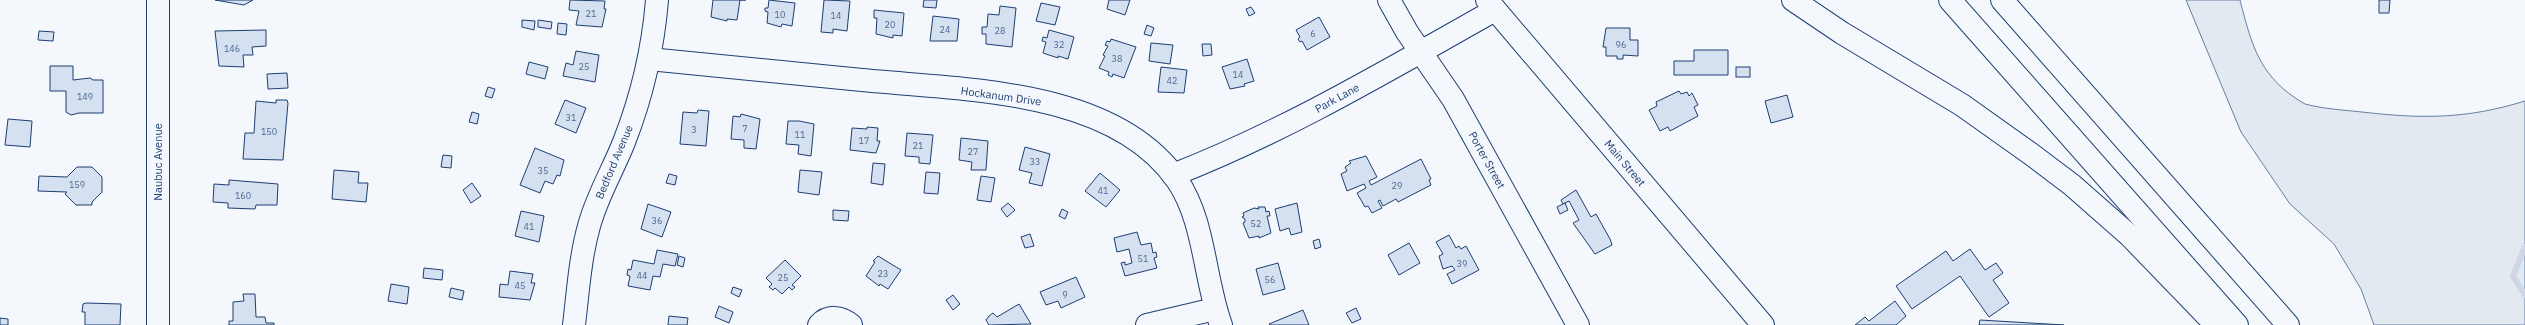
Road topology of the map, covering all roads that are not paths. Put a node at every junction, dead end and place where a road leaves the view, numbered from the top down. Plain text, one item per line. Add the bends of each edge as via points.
1 (158, 0) edge
2 (658, 0) edge
3 (1389, 0) edge
4 (1793, 0) edge
5 (1950, 0) edge
6 (2002, 0) edge
7 (1491, 5) edge
8 (1421, 52) junction
9 (649, 59) junction
10 (1173, 175) junction
11 (1218, 317) edge
12 (158, 325) edge
13 (574, 325) edge
14 (819, 325) edge
15 (851, 325) edge
16 (1147, 325) edge
17 (1578, 325) edge
18 (1763, 325) edge
19 (2216, 325) edge
20 (2237, 325) edge
21 (2288, 325) edge

1 - 12 main road, Naubuc Avenue
2 - 9 main road, Bedford Avenue
3 - 8 main road, Porter Street
4 - 19 main road via 1836,30 1962,105 2072,185 2130,236
5 - 20 main road
6 - 21 main road
7 - 8 main road, Park Lane
7 - 18 main road, Main Street
8 - 10 main road, Park Lane via 1298,121
8 - 17 main road, Porter Street via 1456,105
9 - 10 main road, Hockanum Drive via 985,92 1041,101 1090,116 1129,135 1154,153
9 - 13 main road, Bedford Avenue via 629,129 589,226
10 - 11 main road, Hockanum Drive via 1184,192 1194,217
11 - 16 main road
14 - 15 main road via 835,317

